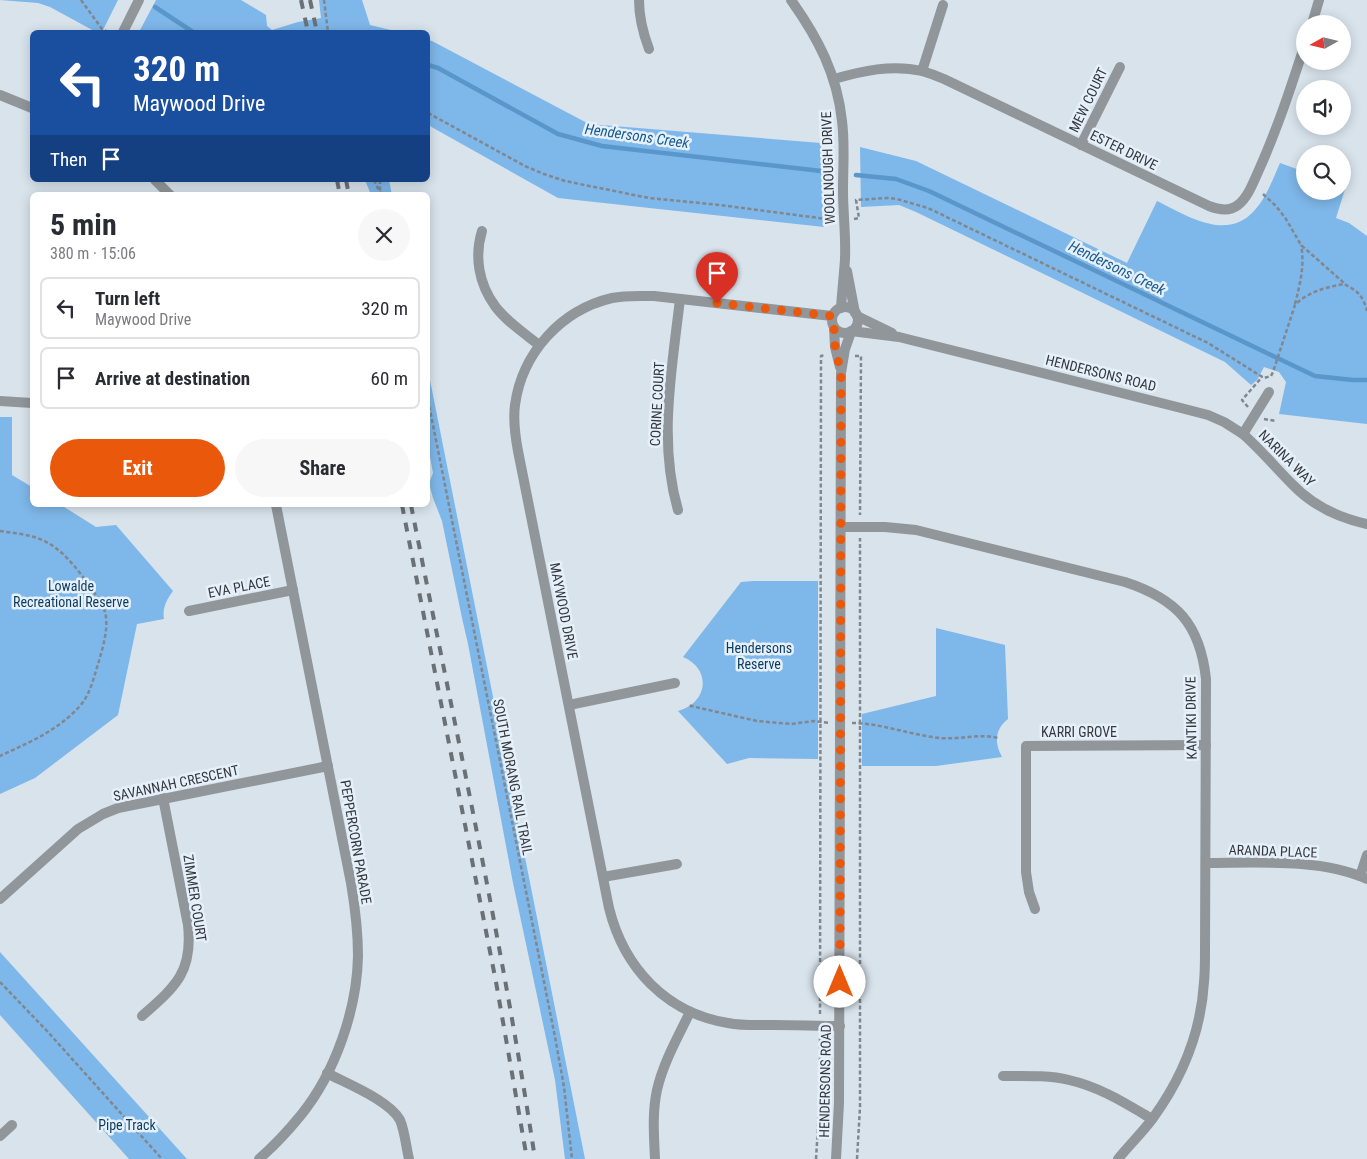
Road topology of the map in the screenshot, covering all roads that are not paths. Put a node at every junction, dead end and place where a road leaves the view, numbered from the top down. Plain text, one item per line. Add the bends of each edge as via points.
1 (139, 0) edge
2 (639, 0) edge
3 (791, 0) edge
4 (1320, 0) edge
5 (943, 5) dead end
6 (1315, 15) edge
7 (124, 30) edge
8 (648, 50) dead end
9 (1120, 66) dead end
10 (1296, 70) edge
11 (922, 71) junction
12 (834, 79) junction
13 (0, 95) edge
14 (30, 107) edge
15 (1081, 145) junction
16 (157, 182) edge
17 (167, 192) edge
18 (482, 231) dead end
19 (845, 258) junction
20 (680, 299) junction
21 (840, 308) junction
22 (856, 314) junction
23 (832, 316) junction
24 (834, 328) junction
25 (851, 331) junction
26 (900, 337) junction
27 (539, 345) junction
28 (841, 373) junction
29 (1269, 392) dead end
30 (0, 402) edge
31 (30, 403) edge
32 (1243, 434) junction
33 (276, 507) edge
34 (678, 510) dead end
35 (1367, 524) edge
36 (841, 527) junction
37 (293, 590) junction
38 (189, 611) dead end
39 (675, 683) dead end
40 (569, 705) junction
41 (1206, 745) junction
42 (328, 766) junction
43 (163, 798) junction
44 (1367, 855) edge
45 (1206, 863) junction
46 (677, 864) dead end
47 (603, 877) junction
48 (1364, 877) edge
49 (0, 899) edge
50 (1034, 909) dead end
51 (690, 1012) junction
52 (142, 1016) dead end
53 (840, 1026) junction
54 (327, 1073) junction
55 (1003, 1076) dead end
56 (1152, 1120) junction
57 (12, 1125) dead end
58 (0, 1136) edge
59 (259, 1159) edge
60 (409, 1159) edge
61 (655, 1159) edge
62 (836, 1159) edge
63 (1118, 1159) edge

1 - 7 street
2 - 8 street via 641,26
3 - 12 street, WOOLNOUGH DRIVE via 814,35
4 - 6 street
5 - 11 street
9 - 15 street, MEW COURT
10 - 15 street, ESTER DRIVE via 1271,143 1250,188 1233,208 1217,209
11 - 12 street, ESTER DRIVE via 874,70
11 - 15 street, ESTER DRIVE via 944,78
12 - 19 street, WOOLNOUGH DRIVE via 842,122
13 - 14 street
16 - 17 street
18 - 27 street via 478,257 486,291 504,316
19 - 21 street, WOOLNOUGH DRIVE
19 - 22 street, WOOLNOUGH DRIVE
20 - 23 street, MAYWOOD DRIVE
20 - 27 street, MAYWOOD DRIVE via 636,295 593,304 561,323
20 - 34 street, CORINE COURT via 668,427 670,473
21 - 22 street via 848,308
21 - 23 street
22 - 25 street via 857,323
22 - 26 street, HENDERSONS ROAD
23 - 24 street
24 - 25 street via 840,332
24 - 28 street, HENDERSONS ROAD
25 - 26 street, HENDERSONS ROAD
25 - 28 street, HENDERSONS ROAD
26 - 32 street, HENDERSONS ROAD via 1208,415
27 - 40 street, MAYWOOD DRIVE via 520,383 514,426
28 - 36 street, HENDERSONS ROAD
29 - 32 street
30 - 31 street
32 - 35 street, NARINA WAY via 1308,499 1343,517
33 - 37 street, PEPPERCORN PARADE
36 - 41 street, KANTIKI DRIVE via 916,530 1125,582 1162,598 1191,626 1204,660
36 - 53 street, HENDERSONS ROAD
37 - 38 street, EVA PLACE
37 - 42 street, PEPPERCORN PARADE
39 - 40 street
40 - 47 street, MAYWOOD DRIVE
41 - 45 street, KANTIKI DRIVE
41 - 50 street, KARRI GROVE via 1026,746 1026,872
42 - 43 street, SAVANNAH CRESCENT
42 - 54 street, PEPPERCORN PARADE via 355,908 358,958 349,1019
43 - 49 street, SAVANNAH CRESCENT via 118,808 89,822
43 - 52 street, ZIMMER COURT via 188,924 189,954 172,989
44 - 48 street
45 - 48 street, ARANDA PLACE via 1300,864
45 - 56 street, KANTIKI DRIVE via 1201,1011 1183,1067 1172,1091
46 - 47 street
47 - 51 street, MAYWOOD DRIVE via 613,924 631,961 648,982
51 - 53 street, MAYWOOD DRIVE via 729,1024
51 - 61 street via 658,1088 654,1119
53 - 62 street, HENDERSONS ROAD
54 - 59 street, PEPPERCORN PARADE via 302,1114
54 - 60 street via 376,1099 394,1113 403,1128
55 - 56 street via 1068,1079 1108,1094
56 - 63 street, KANTIKI DRIVE
57 - 58 street

